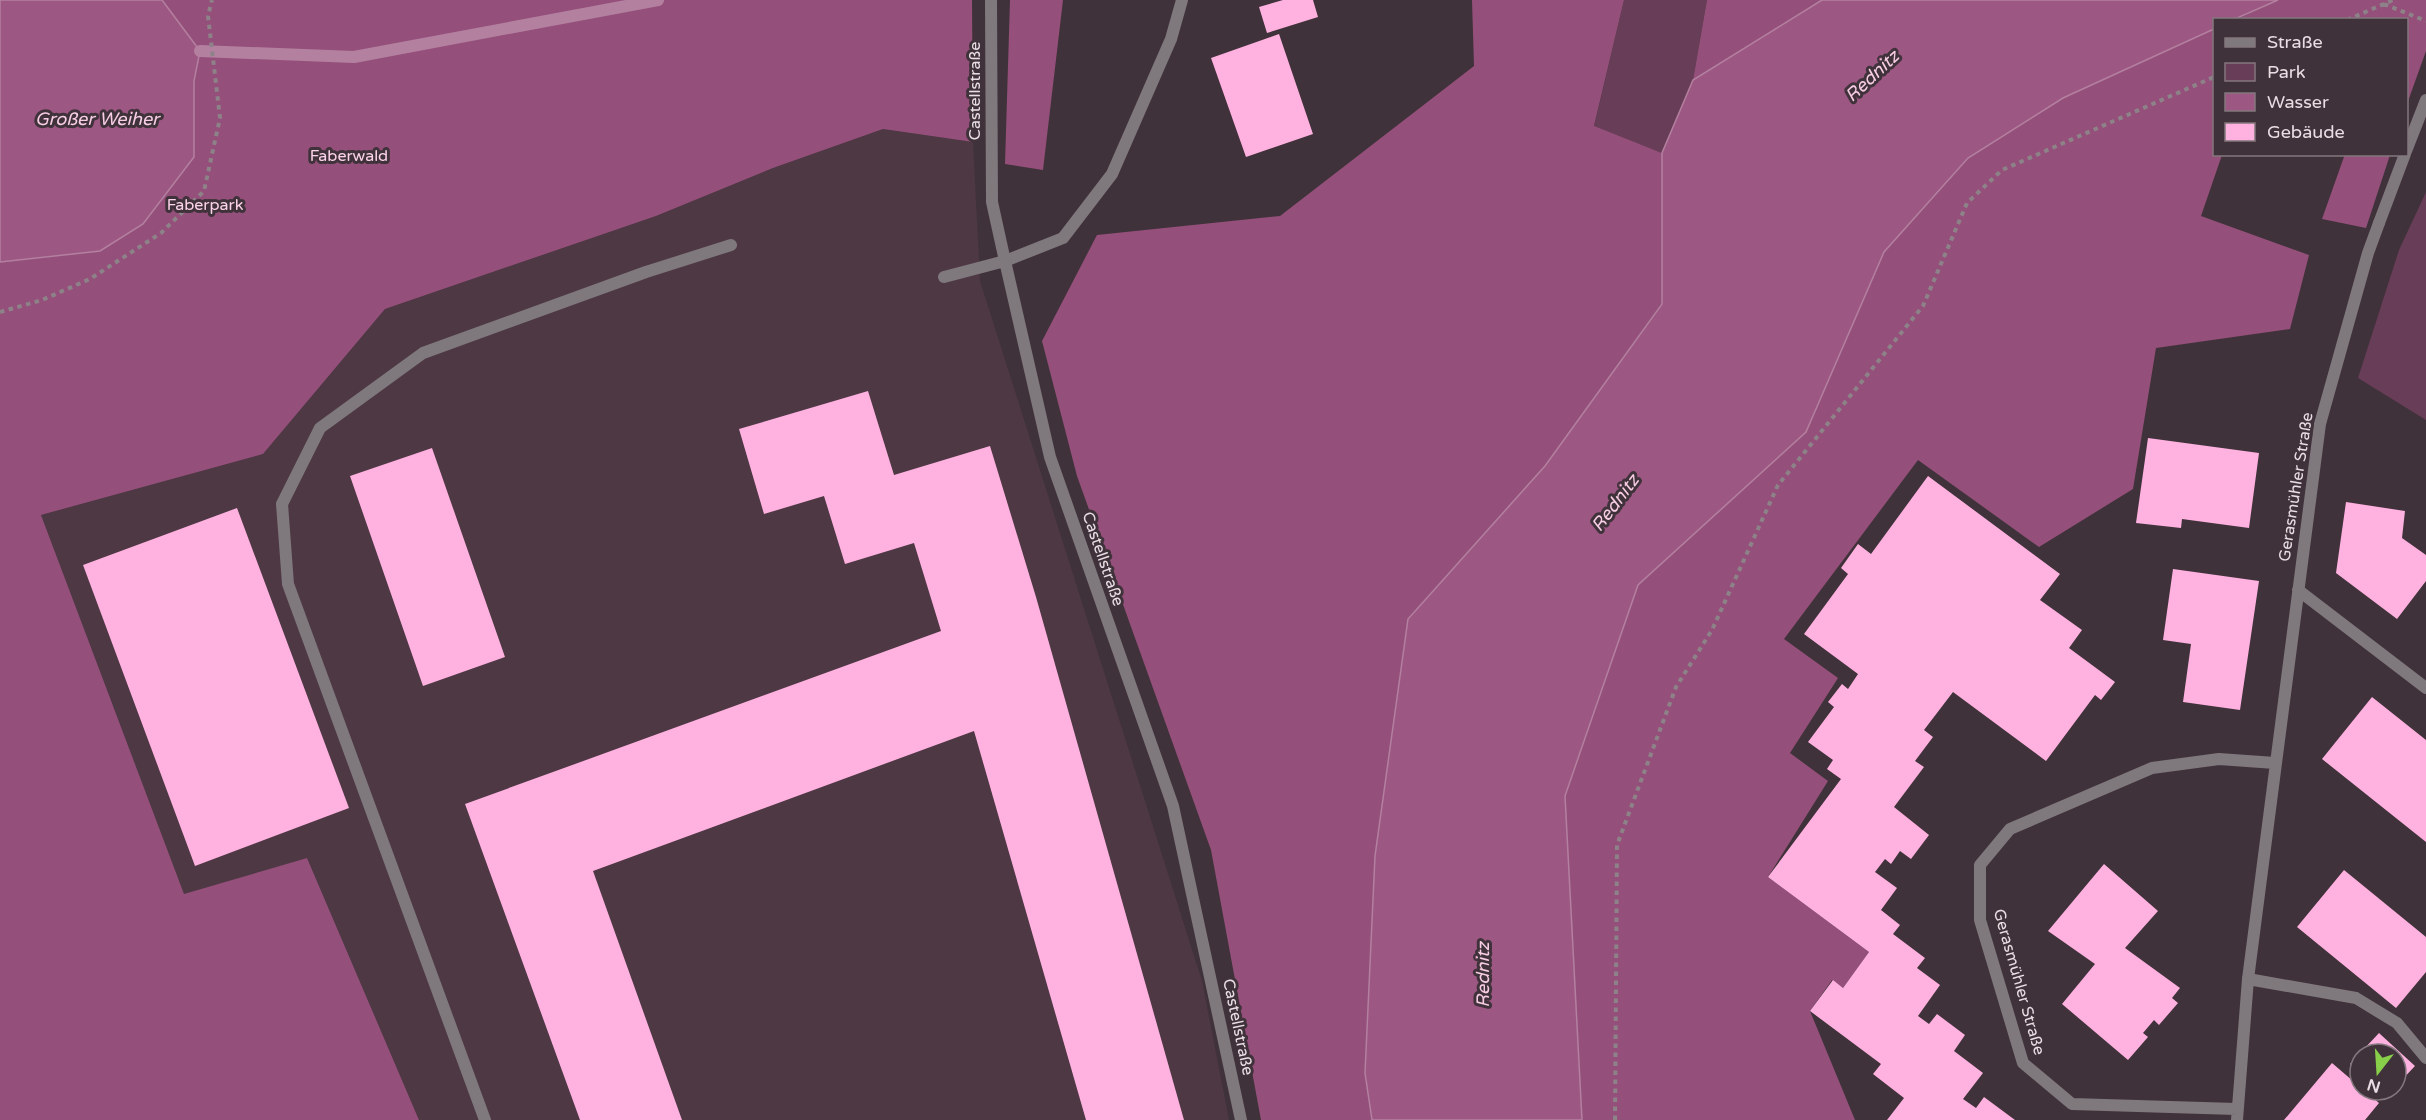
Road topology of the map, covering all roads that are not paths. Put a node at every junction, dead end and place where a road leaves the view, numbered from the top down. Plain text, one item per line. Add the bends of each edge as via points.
1 (992, 0) edge
2 (1182, 0) edge
3 (2426, 100) edge
4 (2408, 148) edge
5 (2405, 156) edge
6 (731, 245) dead end
7 (1005, 261) junction
8 (944, 277) dead end
9 (2298, 590) junction
10 (2426, 688) edge
11 (2276, 763) junction
12 (2248, 979) junction
13 (2426, 1058) edge
14 (2236, 1114) edge
15 (485, 1120) edge
16 (1241, 1120) edge

1 - 7 street, Castellstraße via 992,202
2 - 7 street via 1172,39 1112,174 1064,238
3 - 4 street, Gerasmühler Straße
5 - 9 street, Gerasmühler Straße via 2368,253 2320,424
6 - 15 street via 423,354 320,428 282,504 288,584
7 - 8 street
7 - 16 street, Castellstraße via 1050,457 1173,806
9 - 10 street
9 - 11 street, Gerasmühler Straße
11 - 12 street, Gerasmühler Straße
11 - 14 street, Gerasmühler Straße via 2219,759 2152,768 2010,829 1980,865 1980,920 2023,1062 2072,1104
12 - 13 street via 2356,998 2397,1023
12 - 14 street, Gerasmühler Straße

